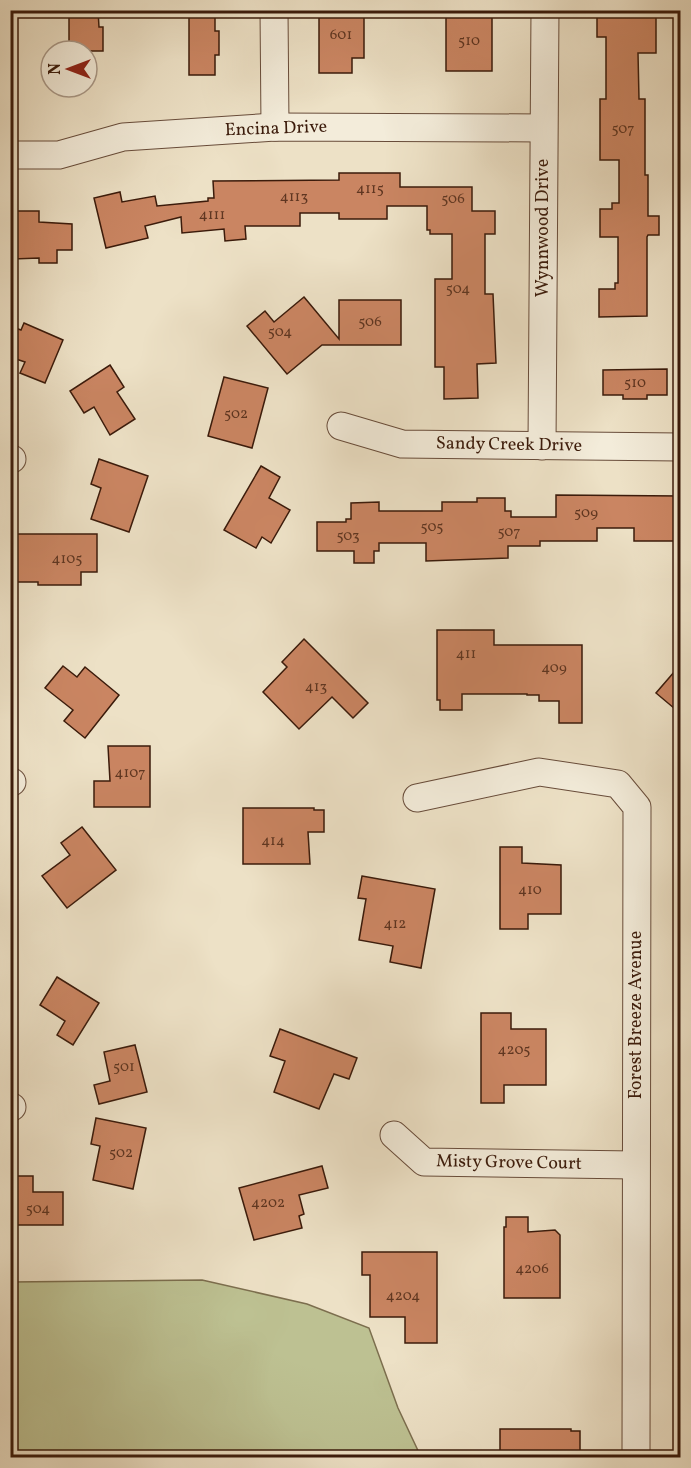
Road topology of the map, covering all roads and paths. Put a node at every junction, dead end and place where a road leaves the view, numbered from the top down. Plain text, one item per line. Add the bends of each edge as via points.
1 (274, 10) edge
2 (545, 10) edge
3 (275, 127) junction
4 (543, 128) junction
5 (10, 155) edge
6 (341, 426) dead end
7 (542, 446) junction
8 (681, 447) edge
9 (417, 798) dead end
10 (393, 1135) dead end
11 (635, 1165) junction
12 (636, 1458) edge

1 - 3 street
2 - 4 street, Wynnwood Drive
3 - 4 street, Encina Drive
3 - 5 street, Encina Drive via 123,137 59,155
4 - 7 street, Wynnwood Drive
6 - 7 street, Sandy Creek Drive via 402,444
7 - 8 street, Sandy Creek Drive
9 - 11 street, Forest Breeze Avenue via 539,772 618,784 636,807
10 - 11 street, Misty Grove Court via 424,1162
11 - 12 street, Forest Breeze Avenue

